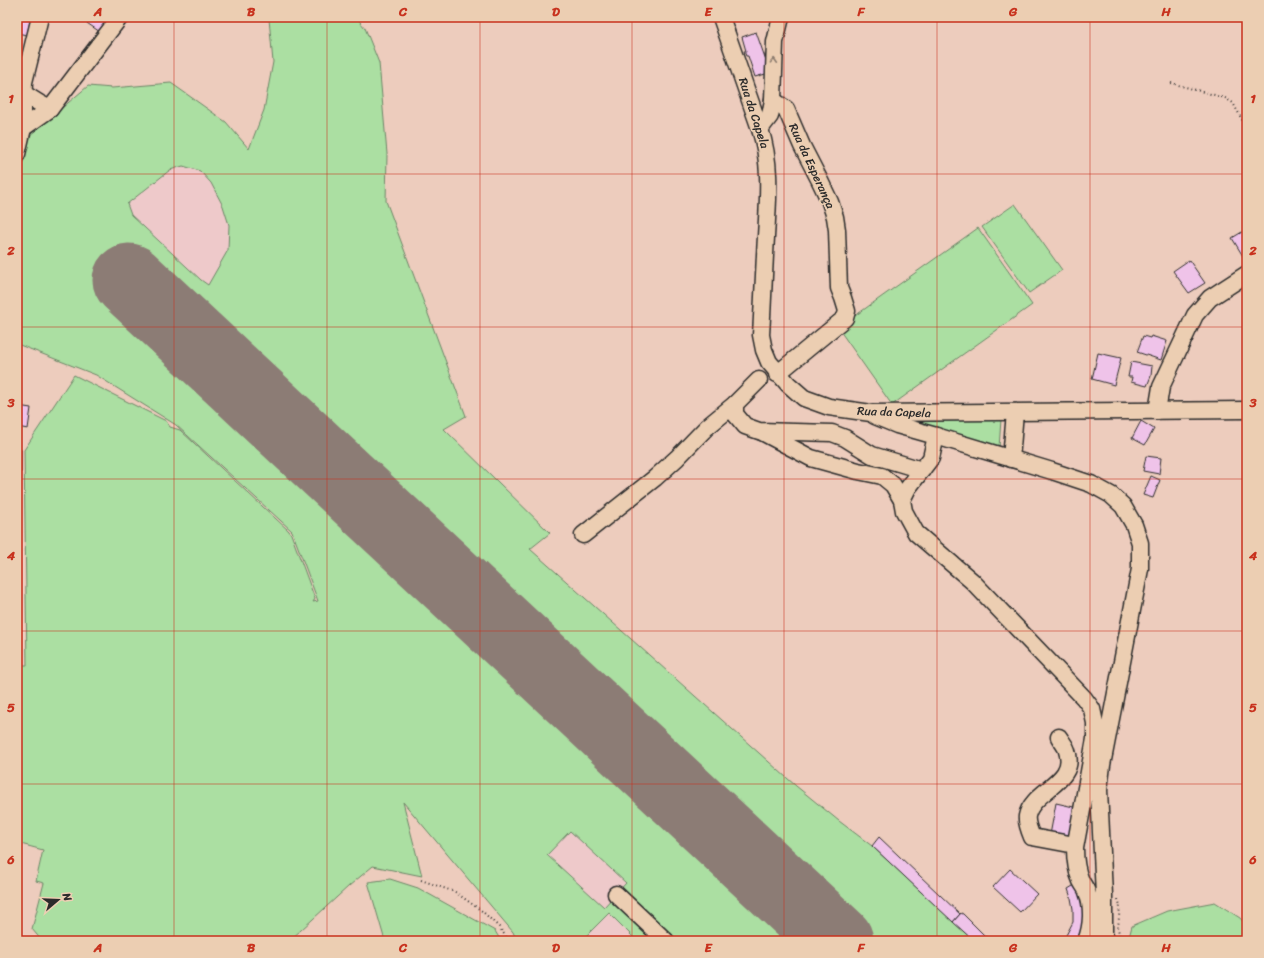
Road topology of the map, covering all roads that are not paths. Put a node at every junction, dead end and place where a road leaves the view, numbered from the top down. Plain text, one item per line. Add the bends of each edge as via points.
1 (40, 17) edge
2 (120, 17) edge
3 (721, 17) edge
4 (781, 17) edge
5 (23, 93) junction
6 (773, 100) junction
7 (50, 109) junction
8 (23, 128) junction
9 (760, 128) junction
10 (17, 154) edge
11 (1247, 274) edge
12 (778, 374) junction
13 (759, 380) dead end
14 (735, 404) junction
15 (1247, 410) edge
16 (1157, 411) junction
17 (1015, 412) junction
18 (867, 413) junction
19 (759, 431) junction
20 (936, 436) junction
21 (1010, 459) junction
22 (922, 470) junction
23 (902, 500) junction
24 (583, 535) dead end
25 (1059, 737) dead end
26 (1075, 845) junction
27 (616, 894) dead end
28 (666, 941) edge
29 (1086, 941) edge
30 (1103, 941) edge

1 - 5 street
2 - 7 street
3 - 9 street, Rua da Capela
6 -> 4 street via 775,42
5 - 7 street
5 - 8 street
6 - 9 street via 770,116
6 - 12 street, Rua da Esperança via 786,109 836,217 839,288 847,311 845,318
7 - 8 street
8 - 10 street
9 - 12 street, Rua da Capela via 768,160 761,334 769,362
11 - 16 street via 1210,298 1195,315 1161,387
12 - 18 street, Rua da Capela via 804,398 829,407
13 - 14 street
14 - 19 street via 735,414 745,426
14 - 24 street via 707,427 655,478
15 - 16 street, Rua da Capela
16 - 17 street, Rua da Capela
17 - 18 street, Rua da Capela
17 - 21 street
18 - 20 street
19 - 22 street via 832,433 846,438 872,455
19 - 23 street via 811,458 882,476 893,485
20 - 21 street
20 - 22 street via 931,458
21 - 30 street via 1091,484 1111,495 1134,524 1140,543 1140,569 1099,790 1104,895
22 - 23 street
23 - 26 street via 904,511 916,533 972,581 1092,709 1095,739
25 - 26 street via 1067,751 1066,772 1031,806 1027,816 1028,827 1032,837
26 - 29 street via 1075,862 1090,901 1091,923
27 - 28 street

